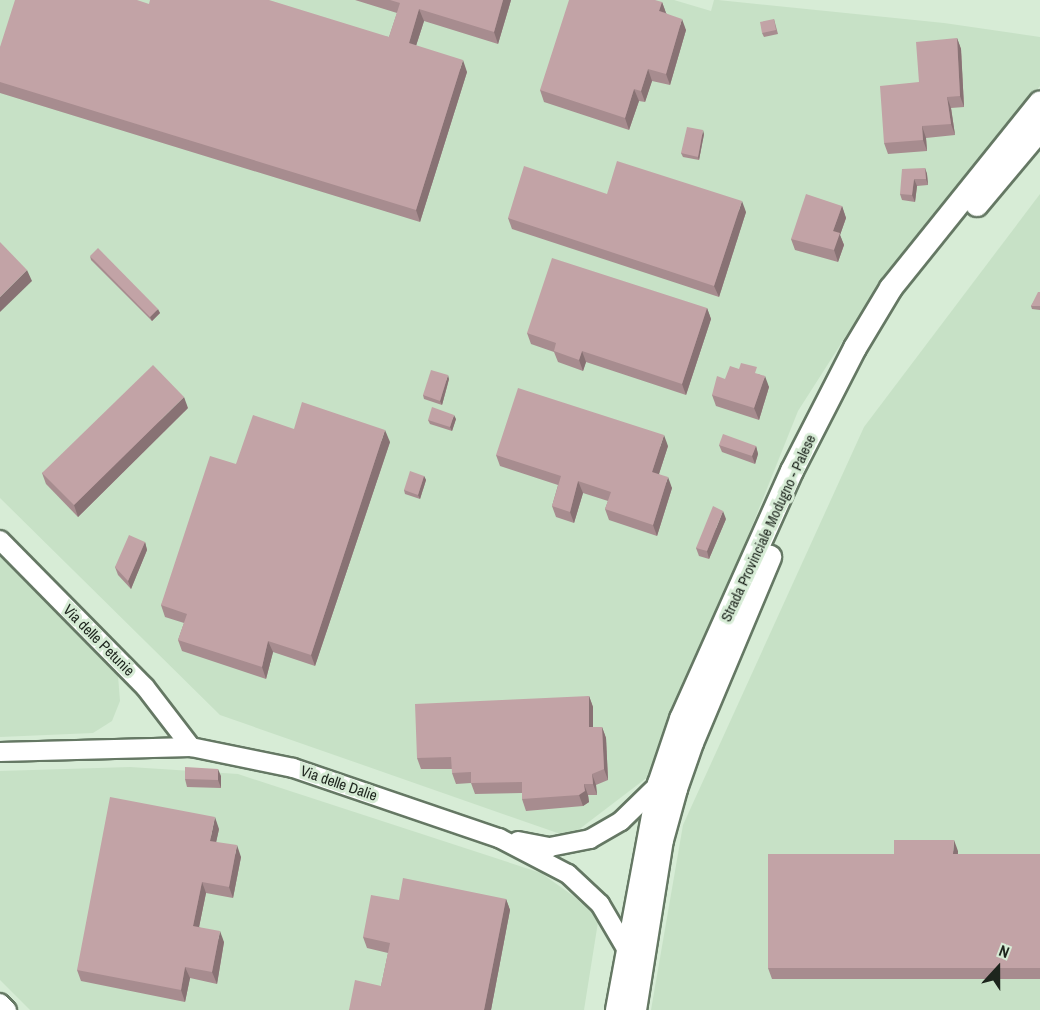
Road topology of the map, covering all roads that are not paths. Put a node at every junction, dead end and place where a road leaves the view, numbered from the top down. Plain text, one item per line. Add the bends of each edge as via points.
1 (1040, 103) edge
2 (1040, 130) edge
3 (0, 540) edge
4 (191, 747) junction
5 (0, 752) edge
6 (659, 783) junction
7 (499, 838) junction
8 (627, 950) junction
9 (0, 1003) edge
10 (7, 1010) edge
11 (617, 1010) edge
12 (635, 1010) edge

1 - 6 main road, Strada Provinciale Modugno - Palese via 891,288 855,348 792,471 681,719
2 - 12 main road, Strada Provinciale Modugno - Palese via 902,296 867,354 804,477 676,789 662,840
3 - 4 street, Via delle Petunie via 145,687
4 - 5 street, Via delle Dalie
4 - 7 street, Via delle Dalie via 292,768
6 - 7 street via 621,821 590,839 550,847
6 - 8 main road, Strada Provinciale Modugno - Palese
7 - 8 street, Via delle Dalie via 568,874 600,904
8 - 11 main road, Strada Provinciale Modugno - Palese
9 - 10 street

